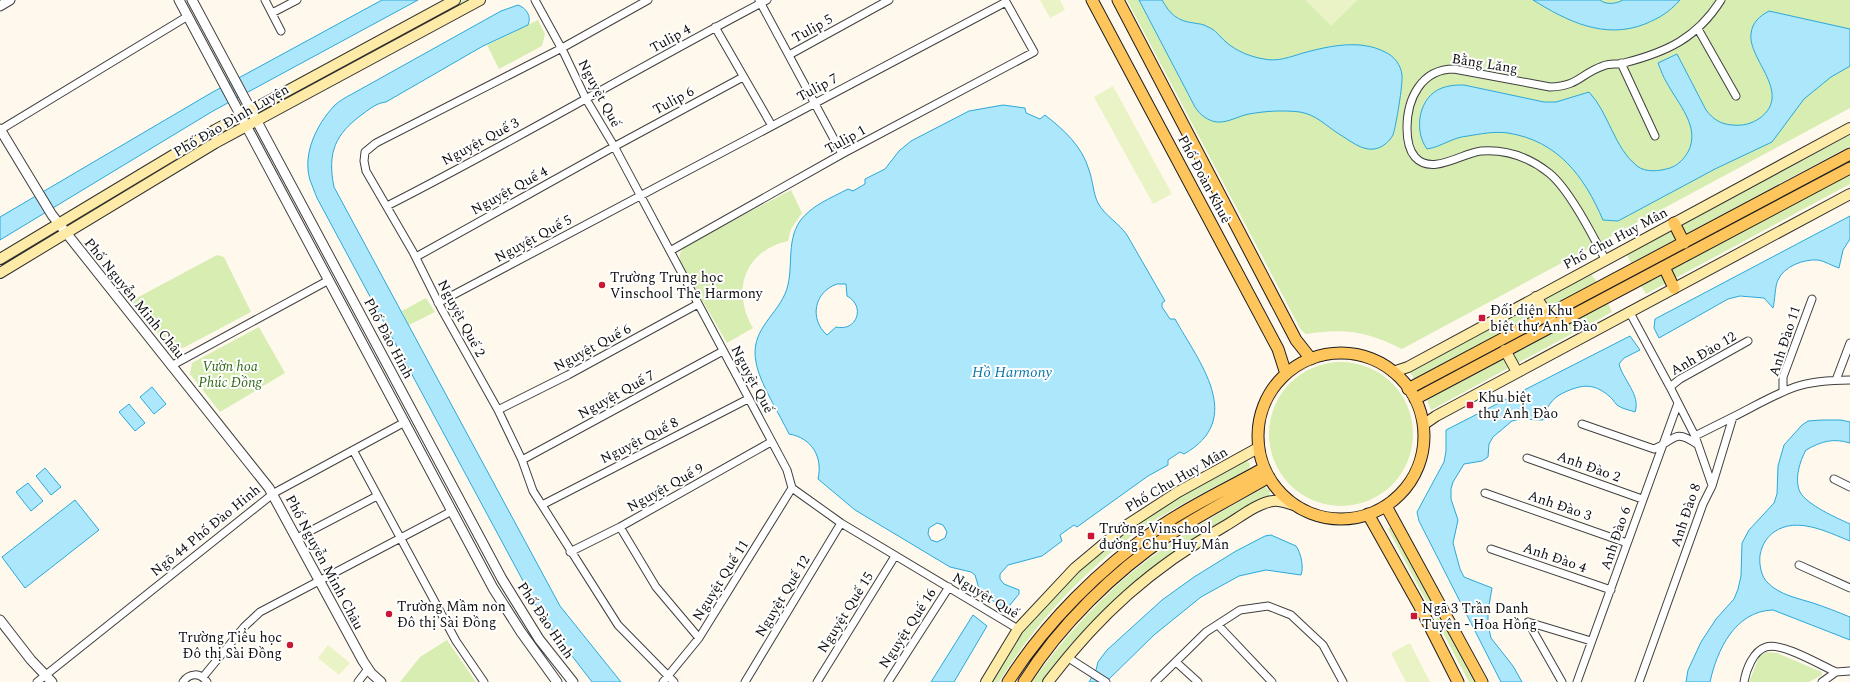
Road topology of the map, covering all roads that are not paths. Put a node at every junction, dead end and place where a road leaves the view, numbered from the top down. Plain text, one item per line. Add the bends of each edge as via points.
1 (10, 0) edge
2 (179, 0) edge
3 (192, 0) edge
4 (265, 0) edge
5 (297, 0) edge
6 (455, 0) edge
7 (480, 0) edge
8 (535, 0) edge
9 (648, 0) edge
10 (890, 0) edge
11 (1092, 0) edge
12 (1118, 0) edge
13 (1721, 0) edge
14 (762, 1) edge
15 (1006, 1) edge
16 (0, 6) edge
17 (272, 13) junction
18 (188, 16) junction
19 (715, 27) junction
20 (1698, 29) junction
21 (281, 31) dead end
22 (562, 48) junction
23 (789, 55) junction
24 (1622, 64) junction
25 (743, 77) junction
26 (1736, 96) dead end
27 (586, 99) junction
28 (815, 103) junction
29 (251, 110) junction
30 (241, 115) junction
31 (257, 120) junction
32 (247, 126) junction
33 (772, 126) junction
34 (1850, 128) edge
35 (0, 130) edge
36 (1655, 136) dead end
37 (614, 146) junction
38 (842, 154) junction
39 (1850, 154) edge
40 (1850, 168) edge
41 (1850, 194) edge
42 (641, 196) junction
43 (387, 206) junction
44 (1674, 223) junction
45 (59, 224) junction
46 (66, 233) junction
47 (1684, 243) junction
48 (670, 251) junction
49 (416, 257) junction
50 (0, 259) edge
51 (1605, 259) junction
52 (1664, 267) junction
53 (0, 273) edge
54 (329, 280) junction
55 (1674, 288) junction
56 (1536, 298) junction
57 (1812, 299) dead end
58 (438, 303) junction
59 (698, 304) junction
60 (1629, 311) junction
61 (1551, 320) junction
62 (1748, 341) dead end
63 (1850, 342) edge
64 (1505, 350) junction
65 (723, 351) junction
66 (1311, 359) junction
67 (171, 366) junction
68 (1393, 372) junction
69 (1518, 372) junction
70 (1286, 374) junction
71 (1836, 380) junction
72 (1850, 380) edge
73 (1670, 387) junction
74 (1408, 389) junction
75 (1783, 392) junction
76 (748, 399) junction
77 (1414, 399) junction
78 (1678, 403) junction
79 (498, 410) junction
80 (1733, 417) junction
81 (405, 422) junction
82 (1582, 424) dead end
83 (1423, 425) junction
84 (1695, 436) junction
85 (771, 442) junction
86 (1697, 444) junction
87 (1661, 446) junction
88 (1258, 448) junction
89 (353, 450) junction
90 (1527, 458) dead end
91 (522, 460) junction
92 (1267, 473) junction
93 (1834, 479) dead end
94 (1712, 486) junction
95 (1850, 487) edge
96 (792, 488) junction
97 (1485, 493) dead end
98 (272, 494) junction
99 (377, 496) junction
100 (1642, 499) junction
101 (542, 505) junction
102 (1294, 505) junction
103 (1386, 506) junction
104 (452, 511) junction
105 (1368, 514) junction
106 (841, 523) junction
107 (620, 527) junction
108 (297, 538) junction
109 (400, 538) junction
110 (1627, 543) junction
111 (1491, 549) dead end
112 (570, 552) junction
113 (895, 556) junction
114 (1799, 565) dead end
115 (320, 580) junction
116 (949, 587) junction
117 (1850, 588) edge
118 (1611, 590) junction
119 (0, 620) edge
120 (1218, 625) junction
121 (1018, 629) junction
122 (699, 638) junction
123 (1591, 641) junction
124 (1067, 657) junction
125 (1176, 662) junction
126 (368, 669) junction
127 (1850, 671) edge
128 (1836, 672) junction
129 (45, 676) junction
130 (665, 679) edge
131 (205, 680) edge
132 (37, 682) edge
133 (52, 682) edge
134 (182, 682) edge
135 (358, 682) edge
136 (381, 682) edge
137 (484, 682) edge
138 (557, 682) edge
139 (573, 682) edge
140 (674, 682) edge
141 (745, 682) edge
142 (816, 682) edge
143 (888, 682) edge
144 (986, 682) edge
145 (1008, 682) edge
146 (1024, 682) edge
147 (1048, 682) edge
148 (1106, 682) edge
149 (1155, 682) edge
150 (1198, 682) edge
151 (1272, 682) edge
152 (1343, 682) edge
153 (1458, 682) edge
154 (1482, 682) edge
155 (1562, 682) edge
156 (1577, 682) edge
157 (1639, 682) edge
158 (1744, 682) edge
159 (1822, 682) edge

1 - 16 street
2 - 18 street, Phố Đào Hinh
3 - 29 street, Phố Đào Hinh
4 - 17 street
5 - 17 street
6 - 29 main road, Phố Đào Đình Luyện
7 - 31 main road, Phố Đào Đình Luyện
8 - 22 street, Nguyệt Quế
9 - 22 street, Nguyệt Quế 2
10 - 23 street, Tulip 5
11 - 70 main road, Phố Đoàn Khuê via 1278,349
12 - 66 main road, Phố Đoàn Khuê via 1296,340
13 - 20 street, Bằng Lăng
14 - 19 street, Tulip 4
14 - 23 street
15 - 28 street, Tulip 7
15 - 38 street, Tulip 1 via 1034,52
17 - 21 street
18 - 30 street, Phố Đào Hinh
18 - 35 street
19 - 25 street
19 - 27 street, Tulip 4
20 - 24 street, Bằng Lăng via 1671,47
20 - 26 street
22 - 27 street, Nguyệt Quế
22 - 43 street, Nguyệt Quế 2 via 369,147 365,152 366,171
23 - 28 street
24 - 36 street
24 - 51 street, Bằng Lăng via 1602,66 1573,84 1557,87 1442,69 1425,80 1417,89 1408,109 1407,134 1415,158 1427,164 1439,164 1480,151 1496,150 1534,162 1566,191
25 - 33 street
25 - 37 street, Tulip 6
27 - 37 street, Nguyệt Quế
27 - 43 street, Nguyệt Quế 3
28 - 33 street, Tulip 7
28 - 38 street
29 - 30 main road, Phố Đào Đình Luyện
29 - 31 street, Phố Đào Hinh
30 - 32 street, Phố Đào Hinh
30 - 45 main road, Phố Đào Đình Luyện
31 - 32 main road, Phố Đào Đình Luyện
31 - 139 street, Phố Đào Hinh via 502,579 536,634
32 - 46 main road, Phố Đào Đình Luyện
32 - 54 street, Phố Đào Hinh
33 - 42 street, Tulip 7
34 - 44 main road, Phố Chu Huy Mân
35 - 45 street, Phố Nguyễn Minh Châu
37 - 42 street, Nguyệt Quế
37 - 49 street, Nguyệt Quế 4
38 - 48 street, Tulip 1
39 - 47 main road
40 - 52 main road
41 - 55 main road
42 - 48 street, Nguyệt Quế
42 - 58 street, Nguyệt Quế 5
43 - 49 street, Nguyệt Quế 2
44 - 47 main road
44 - 51 main road, Phố Chu Huy Mân
45 - 46 street, Phố Nguyễn Minh Châu
45 - 50 main road, Phố Đào Đình Luyện
46 - 53 main road, Phố Đào Đình Luyện
46 - 67 street, Phố Nguyễn Minh Châu
47 - 61 main road
48 - 59 street, Nguyệt Quế
49 - 58 street, Nguyệt Quế 2
51 - 56 main road, Phố Chu Huy Mân
52 - 55 main road
52 - 61 main road
54 - 67 street
54 - 81 street, Phố Đào Hinh
55 - 60 main road
56 - 61 main road
56 - 68 main road, Phố Chu Huy Mân via 1408,367
57 - 75 street, Anh Đào 11 via 1783,377
58 - 79 street, Nguyệt Quế 2
59 - 65 street, Nguyệt Quế
59 - 79 street, Nguyệt Quế 6
60 - 69 main road
60 - 73 street, Anh Đào 8
61 - 64 main road
61 - 74 main road
62 - 73 street, Anh Đào 12
63 - 71 street
64 - 69 main road
64 - 77 main road
65 - 76 street, Nguyệt Quế
65 - 91 street, Nguyệt Quế 7
66 - 68 main road via 1354,354 1368,358
66 - 70 main road
67 - 98 street, Phố Nguyễn Minh Châu
68 - 74 main road
69 - 83 main road
70 - 88 main road via 1273,389 1263,407 1258,427
71 - 72 street
71 - 75 street via 1796,386
73 - 78 street, Anh Đào 8
74 - 77 main road
75 - 80 street
76 - 85 street, Nguyệt Quế
76 - 101 street, Nguyệt Quế 8
77 - 83 main road
78 - 84 street, Anh Đào 8
78 - 87 street, Anh Đào 6
79 - 91 street, Nguyệt Quế 2
80 - 84 street
80 - 94 street
81 - 89 street, Ngõ 44 Phố Đào Hinh
81 - 104 street, Phố Đào Hinh
82 - 87 street via 1654,449
83 - 103 main road via 1423,452 1416,471 1406,488
84 - 86 street, Anh Đào 8
85 - 96 street, Nguyệt Quế via 787,470
85 - 107 street, Nguyệt Quế 9
86 - 87 street via 1684,436 1677,436
86 - 94 street, Anh Đào 8
87 - 100 street, Anh Đào 6
88 - 92 main road
88 - 121 main road, Phố Chu Huy Mân via 1178,492 1124,527 1075,568
89 - 98 street, Ngõ 44 Phố Đào Hinh
89 - 99 street
90 - 100 street, Anh Đào 2
91 - 101 street, Nguyệt Quế 2
92 - 102 main road via 1283,496
92 - 145 main road via 1168,522 1120,559 1040,638
92 - 146 main road via 1169,535 1124,570 1079,612 1043,654
93 - 95 street
94 - 157 street, Anh Đào 8 via 1703,504
96 - 106 street, Nguyệt Quế
96 - 122 street, Nguyệt Quế 11
97 - 110 street, Anh Đào 3
98 - 108 street, Phố Nguyễn Minh Châu
98 - 129 street, Ngõ 44 Phố Đào Hinh
99 - 108 street
99 - 109 street
100 - 110 street, Anh Đào 6
101 - 112 street, Nguyệt Quế 2
102 - 105 main road via 1306,512 1333,519
102 - 124 main road via 1273,501 1260,505 1195,543 1145,579 1108,612
103 - 105 main road
103 - 154 main road
104 - 109 street
104 - 138 street, Phố Đào Hinh via 511,617
105 - 153 main road
106 - 113 street, Nguyệt Quế
106 - 141 street, Nguyệt Quế 12
107 - 112 street, Nguyệt Quế 9
107 - 122 street via 656,587
108 - 115 street, Phố Nguyễn Minh Châu
109 - 115 street
109 - 137 street via 456,641
110 - 118 street, Anh Đào 6
111 - 118 street, Anh Đào 4
112 - 130 street, Nguyệt Quế 2 via 618,625
113 - 116 street, Nguyệt Quế
113 - 142 street, Nguyệt Quế 15
114 - 117 street
115 - 126 street, Phố Nguyễn Minh Châu
115 - 131 street via 255,616
116 - 121 street, Nguyệt Quế
116 - 143 street, Nguyệt Quế 16
118 - 123 street, Anh Đào 6
119 - 129 street
120 - 125 street via 1206,632
120 - 151 street
120 - 152 street via 1240,610 1268,606 1291,615 1323,645
121 - 144 main road, Phố Chu Huy Mân
122 - 130 street, Nguyệt Quế 11
123 - 155 street via 1528,622
123 - 156 street, Anh Đào 6
124 - 147 main road
124 - 148 street
125 - 149 street
125 - 150 street
126 - 135 street
126 - 136 street, Phố Nguyễn Minh Châu
127 - 128 street
128 - 158 street via 1781,647 1767,646 1756,652
128 - 159 street
129 - 132 street, Ngõ 44 Phố Đào Hinh
129 - 133 street
130 - 140 street
131 - 134 street via 192,675

